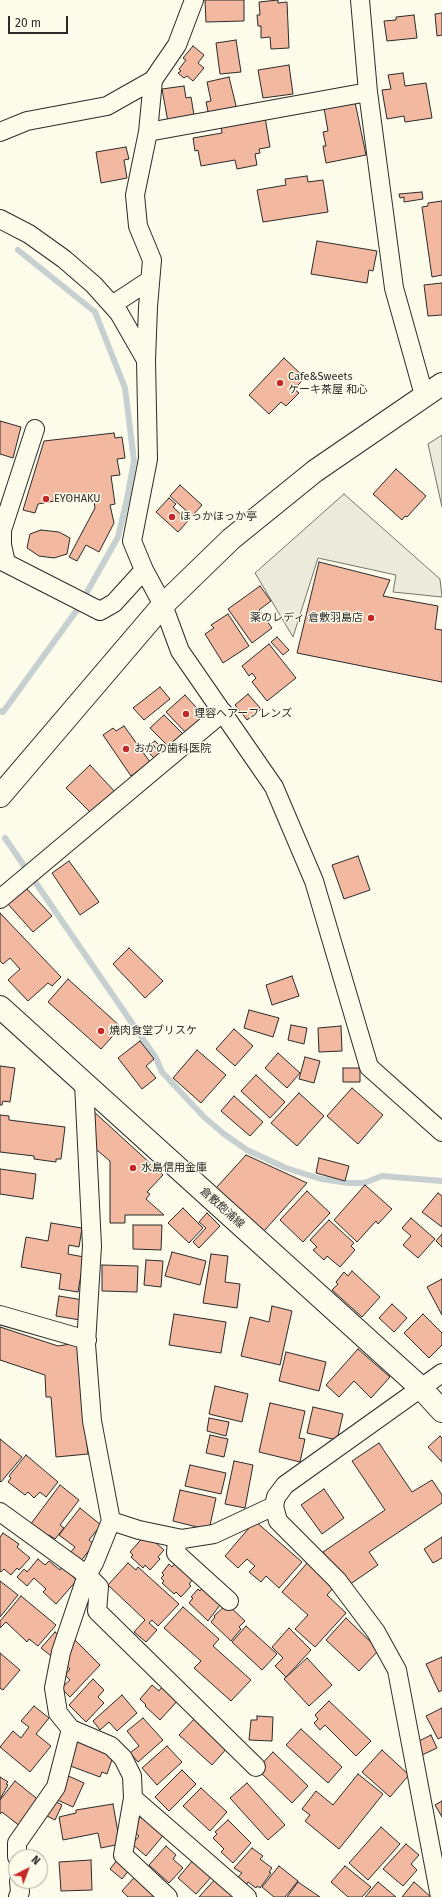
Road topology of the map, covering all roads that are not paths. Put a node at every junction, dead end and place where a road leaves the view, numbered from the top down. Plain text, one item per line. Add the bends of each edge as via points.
1 (194, 0) edge
2 (360, 0) edge
3 (153, 80) junction
4 (368, 92) junction
5 (0, 132) edge
6 (148, 132) junction
7 (0, 219) edge
8 (150, 280) junction
9 (112, 305) junction
10 (146, 360) junction
11 (442, 384) edge
12 (424, 395) junction
13 (35, 429) dead end
14 (3, 562) edge
15 (144, 570) junction
16 (163, 605) junction
17 (223, 712) junction
18 (0, 796) edge
19 (0, 899) edge
20 (0, 1007) edge
21 (84, 1083) junction
22 (442, 1132) edge
23 (0, 1315) edge
24 (87, 1340) junction
25 (442, 1373) edge
26 (421, 1388) junction
27 (442, 1411) edge
28 (274, 1506) junction
29 (0, 1512) edge
30 (111, 1522) junction
31 (177, 1538) junction
32 (87, 1575) junction
33 (229, 1601) dead end
34 (71, 1729) junction
35 (256, 1766) dead end
36 (133, 1798) junction
37 (17, 1849) edge
38 (168, 1897) edge
39 (247, 1897) edge
40 (440, 1897) edge

1 - 3 street via 177,45
2 - 4 street
3 - 5 street via 107,106 27,121
3 - 6 street
4 - 6 street
4 - 12 street via 394,288
6 - 8 street via 135,195 138,226 152,260
7 - 9 street via 29,234 64,259
8 - 9 street
8 - 10 street
9 - 10 street
10 - 15 street via 148,459 132,541
11 - 12 street
12 - 16 street via 315,471 231,539
13 - 14 street via 2,530
14 - 15 street via 100,611 114,603
15 - 16 street
16 - 17 street via 180,651
16 - 18 street
17 - 19 street
17 - 22 street via 274,787 314,881 369,1067
20 - 21 street, 倉敷飽浦線
21 - 24 street via 92,1246
21 - 26 street, 倉敷飽浦線
23 - 24 street
24 - 30 street via 92,1421
25 - 26 street
26 - 27 street, 倉敷飽浦線
26 - 28 street via 285,1485 276,1497
28 - 31 street via 214,1534 182,1540
28 - 40 street via 278,1521 336,1580 376,1632 397,1670
29 - 32 street
30 - 31 street
30 - 32 street
31 - 33 street via 176,1553
32 - 34 street via 61,1652 54,1688 58,1713
32 - 35 street via 99,1587 97,1610
34 - 36 street via 111,1746 123,1758 132,1776
34 - 37 street via 56,1786 17,1843
36 - 38 street via 122,1855
36 - 39 street

